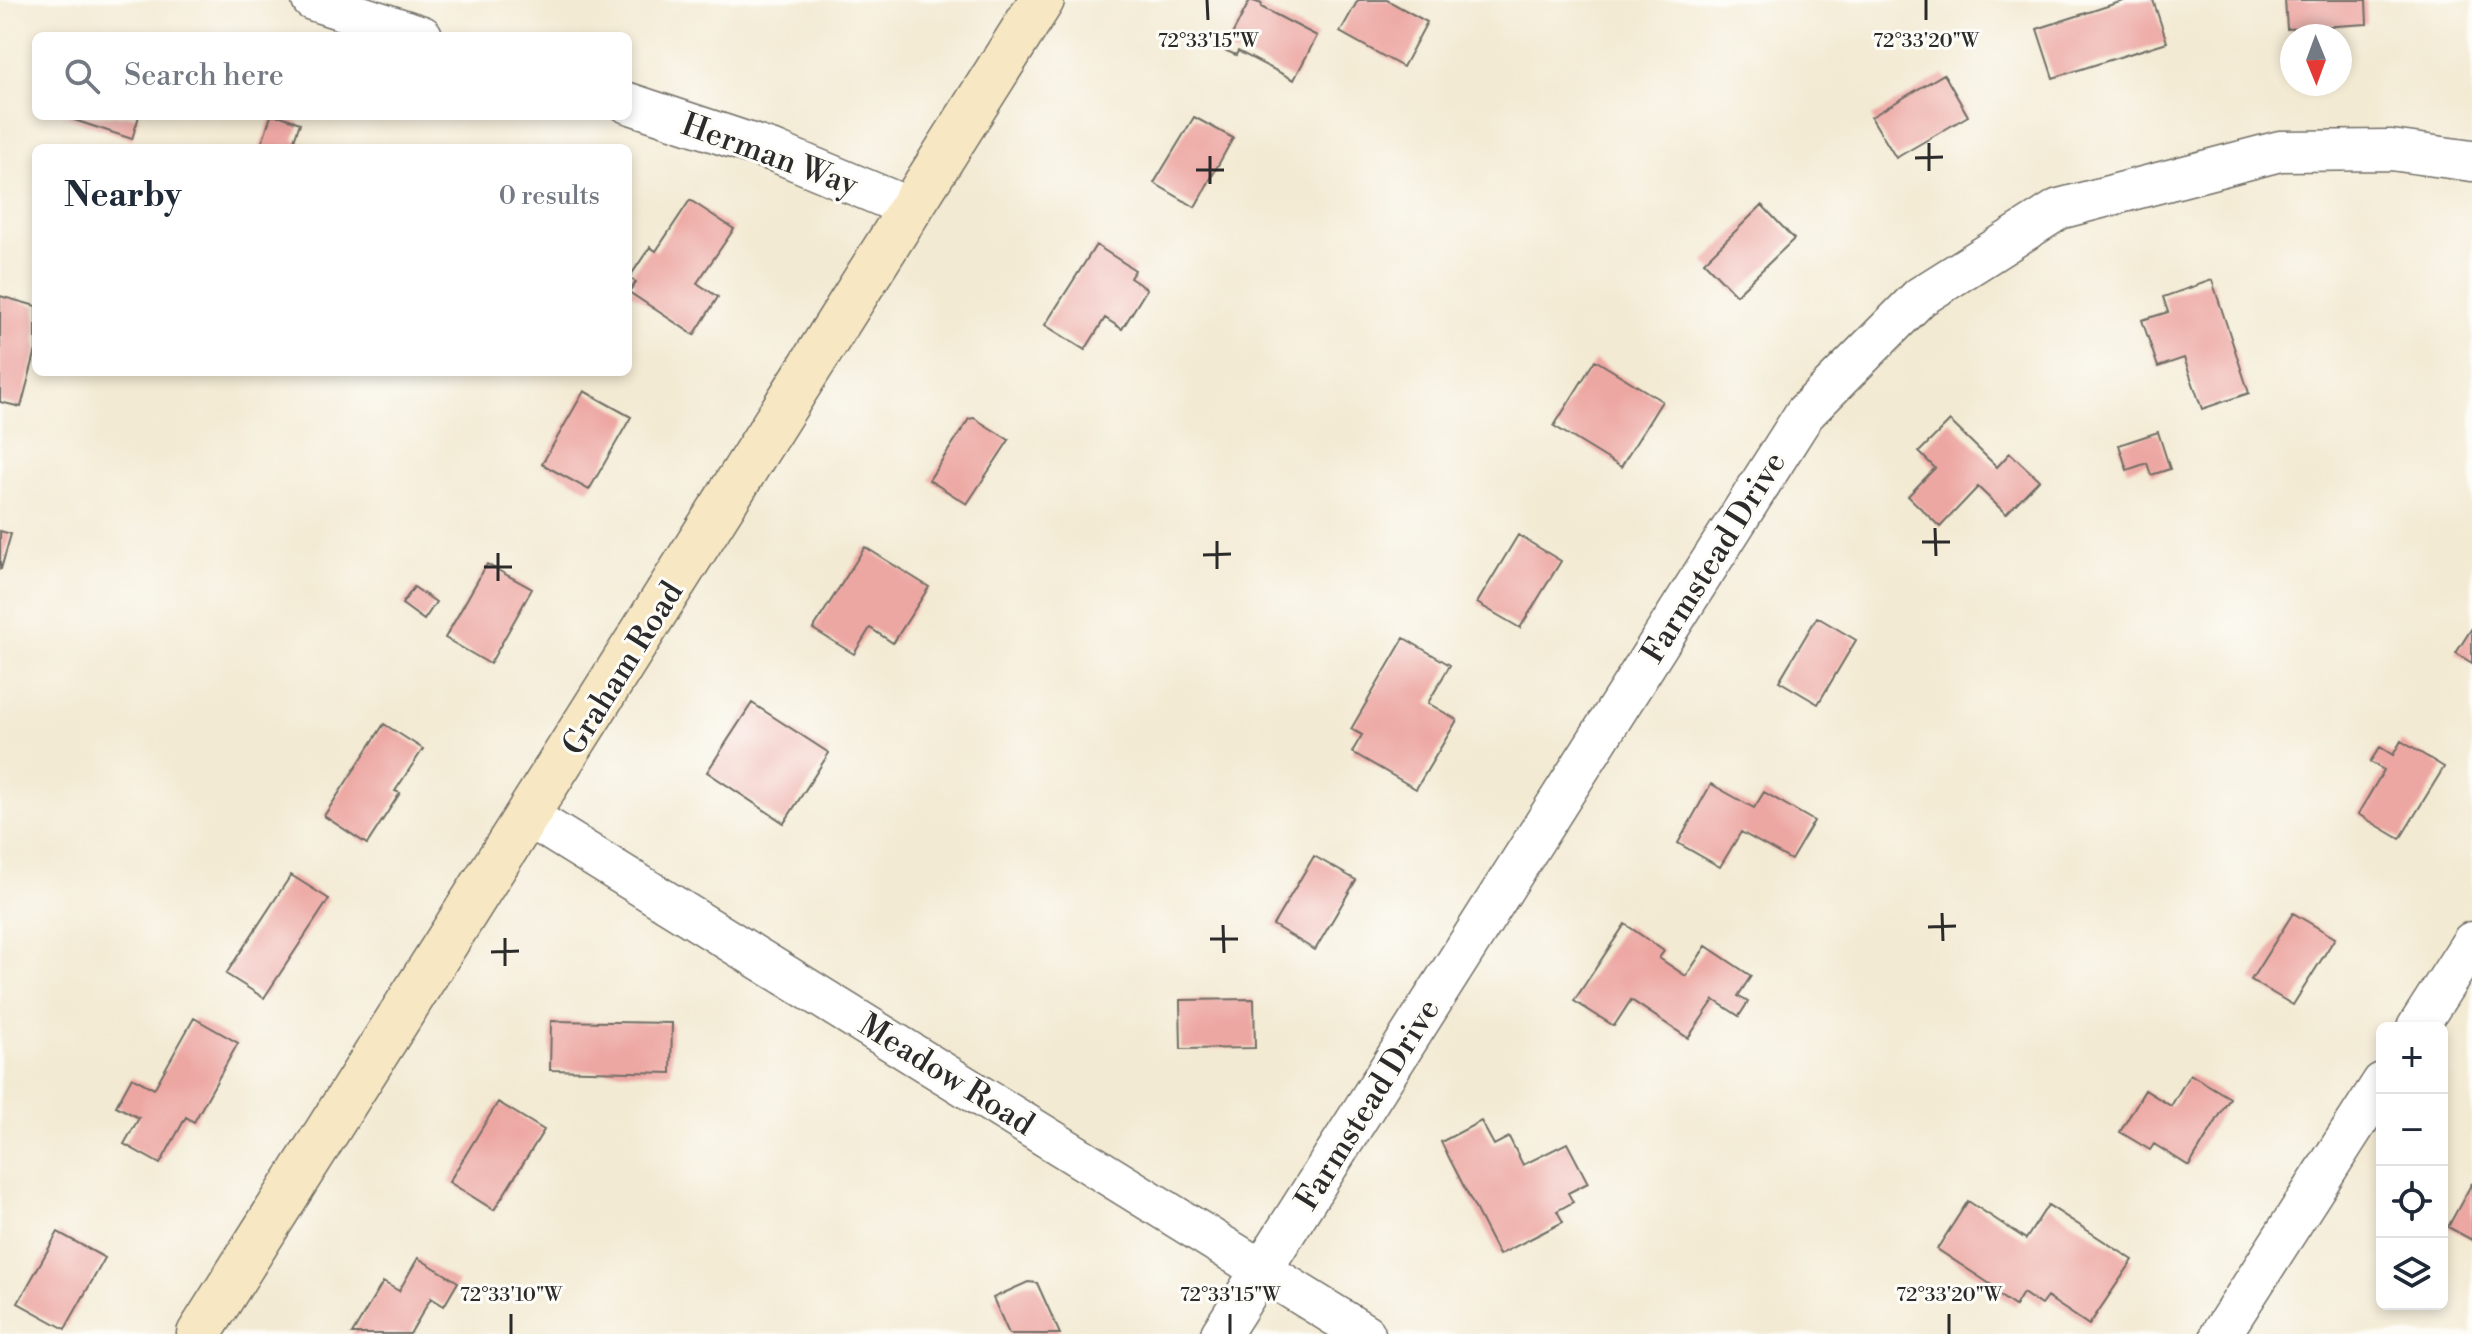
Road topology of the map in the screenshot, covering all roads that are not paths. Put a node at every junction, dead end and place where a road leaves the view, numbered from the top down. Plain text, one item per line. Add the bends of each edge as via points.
1 (312, 0) edge
2 (1042, 0) edge
3 (410, 32) edge
4 (632, 104) edge
5 (2472, 161) edge
6 (910, 208) junction
7 (528, 816) junction
8 (2472, 942) edge
9 (2421, 1022) edge
10 (2376, 1092) edge
11 (1262, 1269) junction
12 (199, 1334) edge
13 (1221, 1334) edge
14 (1365, 1334) edge
15 (2221, 1334) edge

1 - 3 street
2 - 6 street, Graham Road
4 - 6 street, Herman Way via 776,152
5 - 11 street, Farmstead Drive via 2391,150 2280,151 2059,209 1920,297 1805,413
6 - 7 street, Graham Road
7 - 11 street, Meadow Road
7 - 12 street, Graham Road
8 - 9 street
10 - 15 street
11 - 13 street, Farmstead Drive
11 - 14 street, Meadow Road

